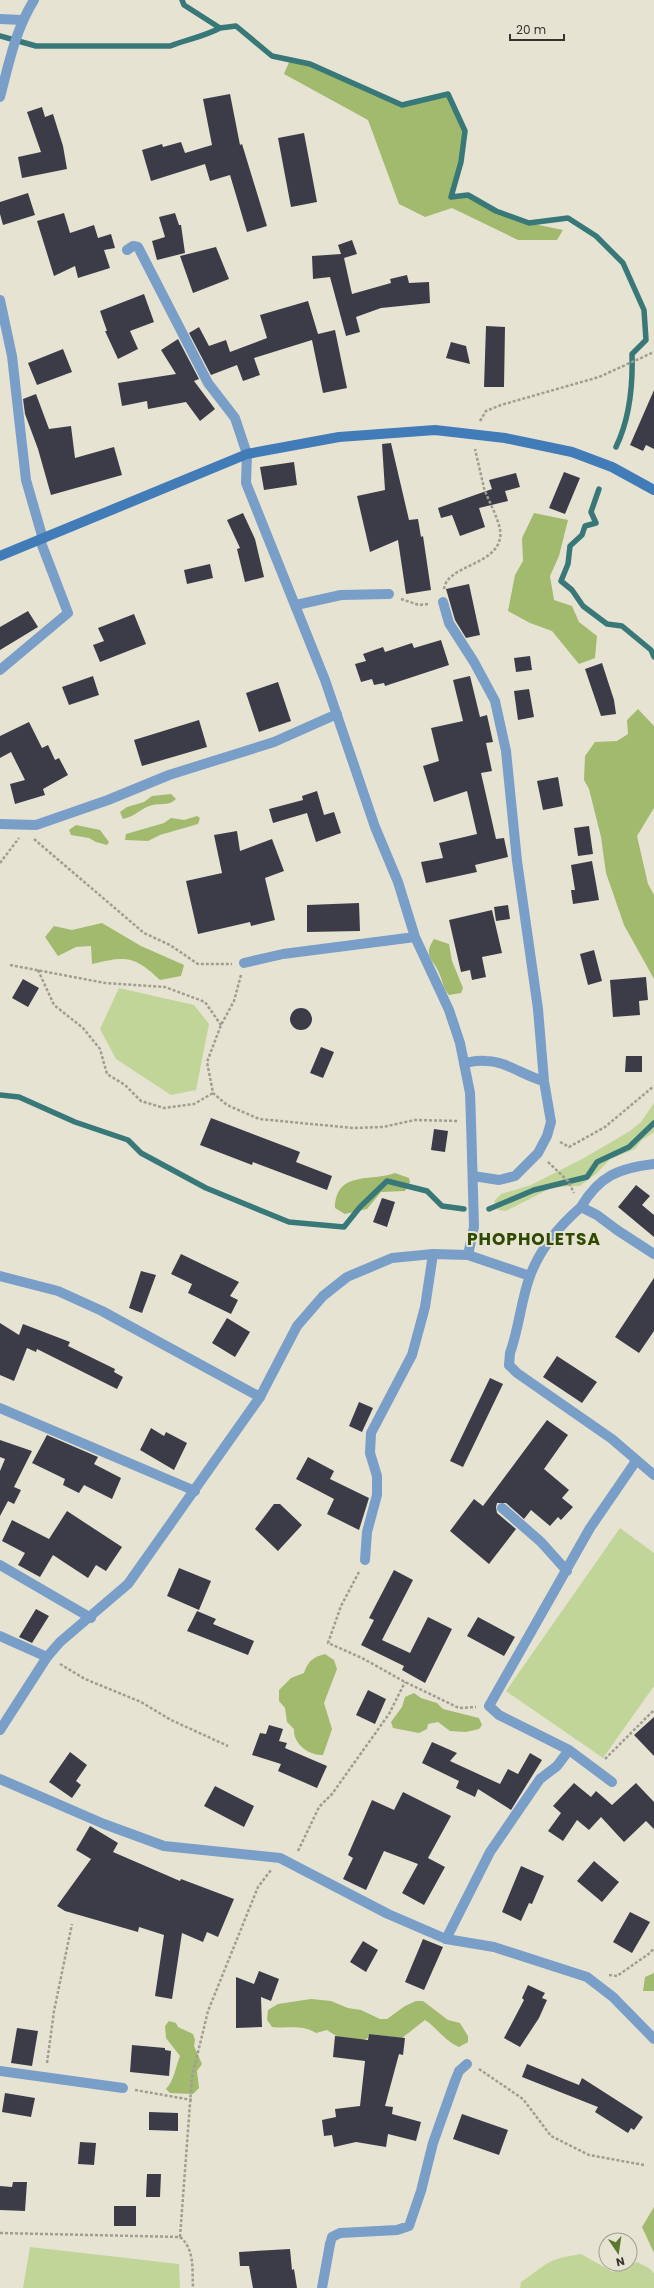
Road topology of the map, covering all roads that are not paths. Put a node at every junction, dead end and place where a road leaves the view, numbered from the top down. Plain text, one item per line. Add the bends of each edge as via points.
1 (34, 0) edge
2 (0, 19) edge
3 (22, 20) junction
4 (0, 97) edge
5 (127, 250) dead end
6 (0, 300) edge
7 (247, 454) junction
8 (654, 490) edge
9 (42, 539) junction
10 (0, 556) edge
11 (389, 594) road end
12 (443, 602) road end
13 (296, 605) junction
14 (0, 670) edge
15 (337, 714) junction
16 (1, 822) edge
17 (415, 937) junction
18 (244, 963) road end
19 (464, 1063) junction
20 (544, 1081) junction
21 (654, 1164) edge
22 (473, 1176) junction
23 (581, 1207) junction
24 (433, 1254) junction
25 (654, 1254) edge
26 (468, 1255) junction
27 (0, 1276) edge
28 (530, 1276) junction
29 (260, 1397) junction
30 (0, 1408) edge
31 (636, 1461) junction
32 (654, 1475) edge
33 (195, 1490) junction
34 (502, 1508) dead end
35 (365, 1560) road end
36 (0, 1565) edge
37 (567, 1571) junction
38 (91, 1618) junction
39 (0, 1636) edge
40 (47, 1657) junction
41 (0, 1730) edge
42 (569, 1750) junction
43 (0, 1779) edge
44 (612, 1782) dead end
45 (446, 1938) junction
46 (654, 2039) edge
47 (467, 2064) road end
48 (0, 2071) edge
49 (123, 2088) road end
50 (322, 2288) edge

1 - 3 street
2 - 3 street
3 - 4 street
5 - 7 street via 138,246 208,383 235,418
6 - 9 street via 12,356 26,480
7 - 8 main road via 339,437 435,430 505,438 572,452 612,467
7 - 9 main road
7 - 13 street via 246,483
9 - 10 main road
9 - 14 street via 68,613
11 - 13 street via 341,595
12 - 20 street via 450,623 495,701 506,751 517,861 538,1009
13 - 15 street
15 - 16 street via 274,742 169,775 36,825
15 - 17 street via 375,827 398,882
17 - 18 street via 283,954
17 - 19 street via 449,1010
19 - 20 street via 487,1060
19 - 22 street via 470,1093
20 - 22 street via 551,1122 538,1153 515,1176 500,1180
21 - 23 street via 636,1166 605,1178 591,1190
22 - 26 street via 474,1227
23 - 25 street
23 - 28 street via 563,1222
24 - 26 street
24 - 29 street via 392,1258 347,1277 323,1296 297,1326
24 - 35 street via 425,1307 412,1355 371,1433 370,1453 377,1476 377,1495 367,1532
26 - 28 street
27 - 29 street via 58,1291 102,1311
28 - 31 street via 509,1365 612,1439
29 - 33 street
30 - 33 street
31 - 32 street
31 - 37 street via 590,1528
33 - 38 street via 128,1584
34 - 37 street via 541,1542
36 - 38 street
37 - 42 street via 489,1706 499,1715
38 - 40 street via 60,1642
39 - 40 street
40 - 41 street
42 - 44 street
42 - 45 street via 557,1766 540,1779 490,1852
43 - 45 street via 104,1824 164,1846 280,1858 388,1914
45 - 46 street via 494,1947 587,1977 613,1997
47 - 50 street via 454,2080 433,2143 422,2192 408,2226 397,2230 340,2233 332,2237
48 - 49 street

